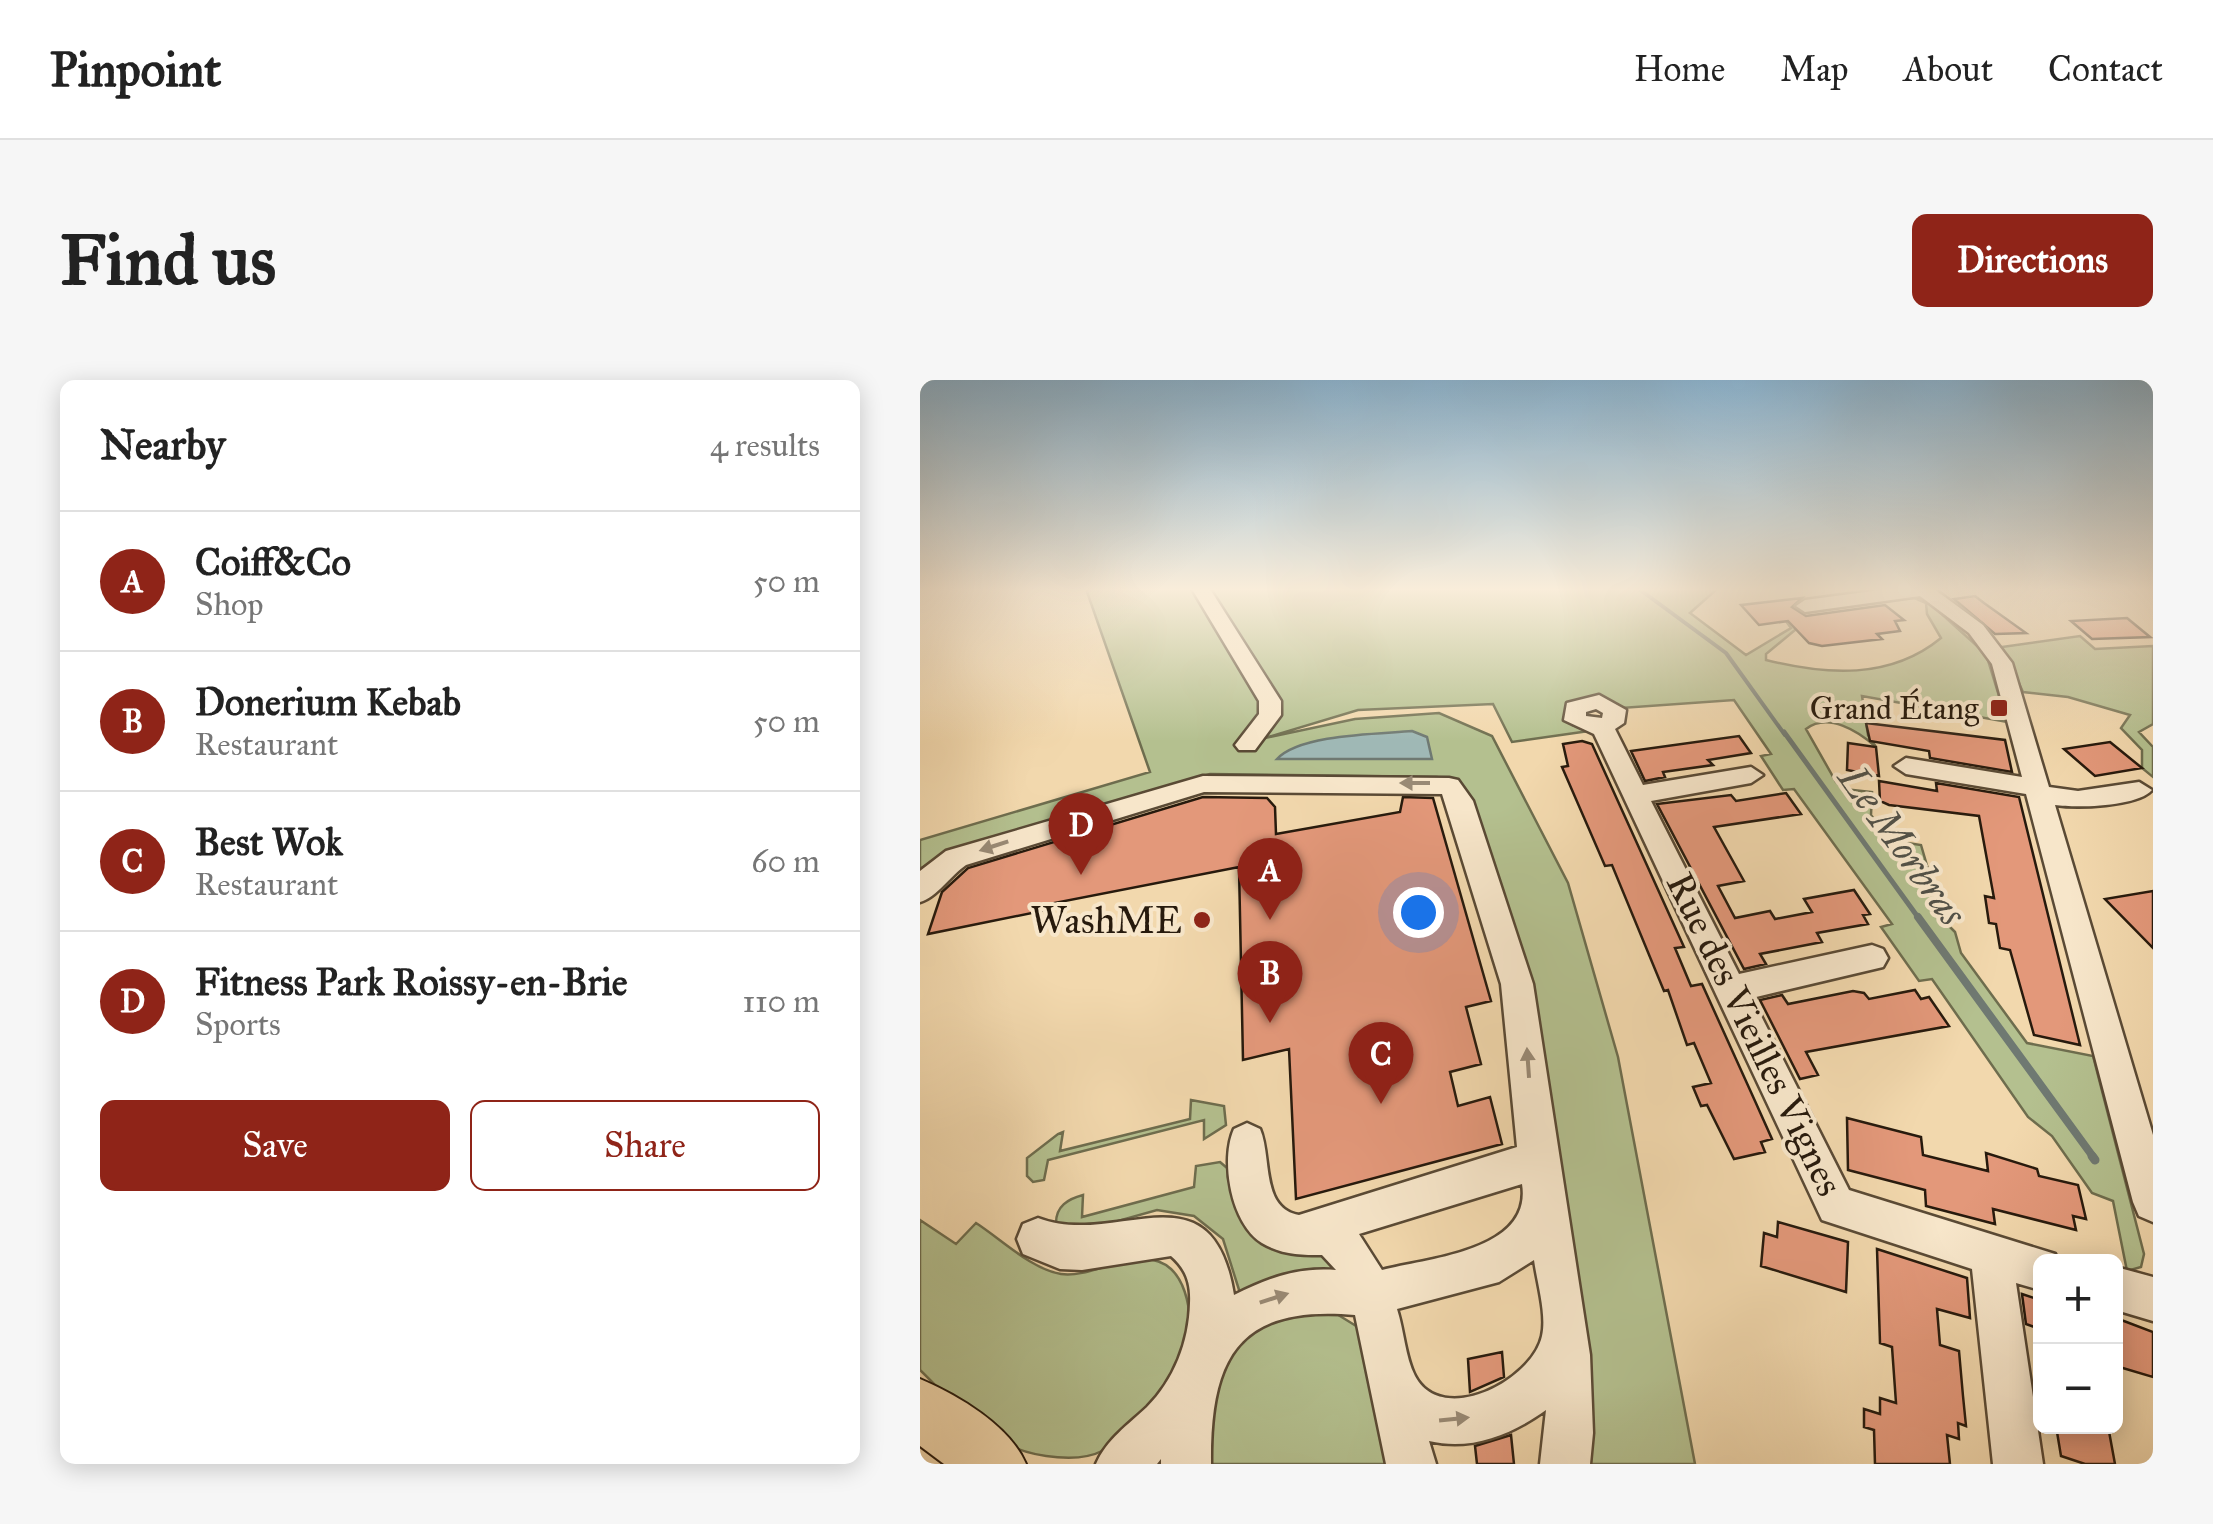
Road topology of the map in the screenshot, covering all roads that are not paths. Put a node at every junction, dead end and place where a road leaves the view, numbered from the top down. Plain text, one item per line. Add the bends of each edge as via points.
1 (1232, 640) edge
2 (1984, 640) edge
3 (1602, 727) dead end
4 (1247, 744) dead end
5 (1906, 766) dead end
6 (1751, 775) dead end
7 (2140, 790) dead end
8 (2038, 791) junction
9 (1636, 795) junction
10 (920, 891) edge
11 (1872, 958) dead end
12 (1732, 989) junction
13 (1247, 1142) dead end
14 (1541, 1177) junction
15 (2150, 1182) edge
16 (1317, 1234) junction
17 (1038, 1239) dead end
18 (1991, 1255) junction
19 (2033, 1267) edge
20 (2123, 1291) edge
21 (1370, 1295) junction
22 (2153, 1300) edge
23 (1562, 1327) junction
24 (1387, 1366) junction
25 (1201, 1368) junction
26 (920, 1409) edge
27 (995, 1464) edge
28 (1121, 1464) edge
29 (1186, 1464) edge
30 (1411, 1464) edge
31 (1565, 1464) edge
32 (2018, 1464) edge

1 - 4 street via 1270,701 1270,715
2 - 8 street via 1997,654
3 - 9 street, Rue des Vieilles Vignes
5 - 8 street
6 - 9 street
7 - 8 street via 2078,800
8 - 15 street
9 - 12 street, Rue des Vieilles Vignes
14 -> 10 street via 1517,984 1460,801 1449,786 1192,786 956,858
11 - 12 street
12 - 18 street, Rue des Vieilles Vignes via 1836,1206
13 - 16 street via 1261,1215 1286,1232
14 - 16 street via 1358,1213
14 - 21 street via 1538,1226 1509,1256
14 - 23 street
16 - 21 street via 1344,1246
17 - 25 street via 1073,1252 1149,1234 1184,1239 1202,1259 1211,1284 1212,1322
18 - 19 street, Rue des Vieilles Vignes
18 - 32 street
20 - 22 street
21 - 24 street
25 -> 21 street via 1226,1322 1267,1300 1313,1290
24 -> 23 street via 1404,1404 1421,1418 1488,1414 1523,1402 1543,1386 1556,1363
23 - 31 street
24 - 30 street
25 - 28 street via 1168,1420
25 - 29 street
26 - 27 main road

